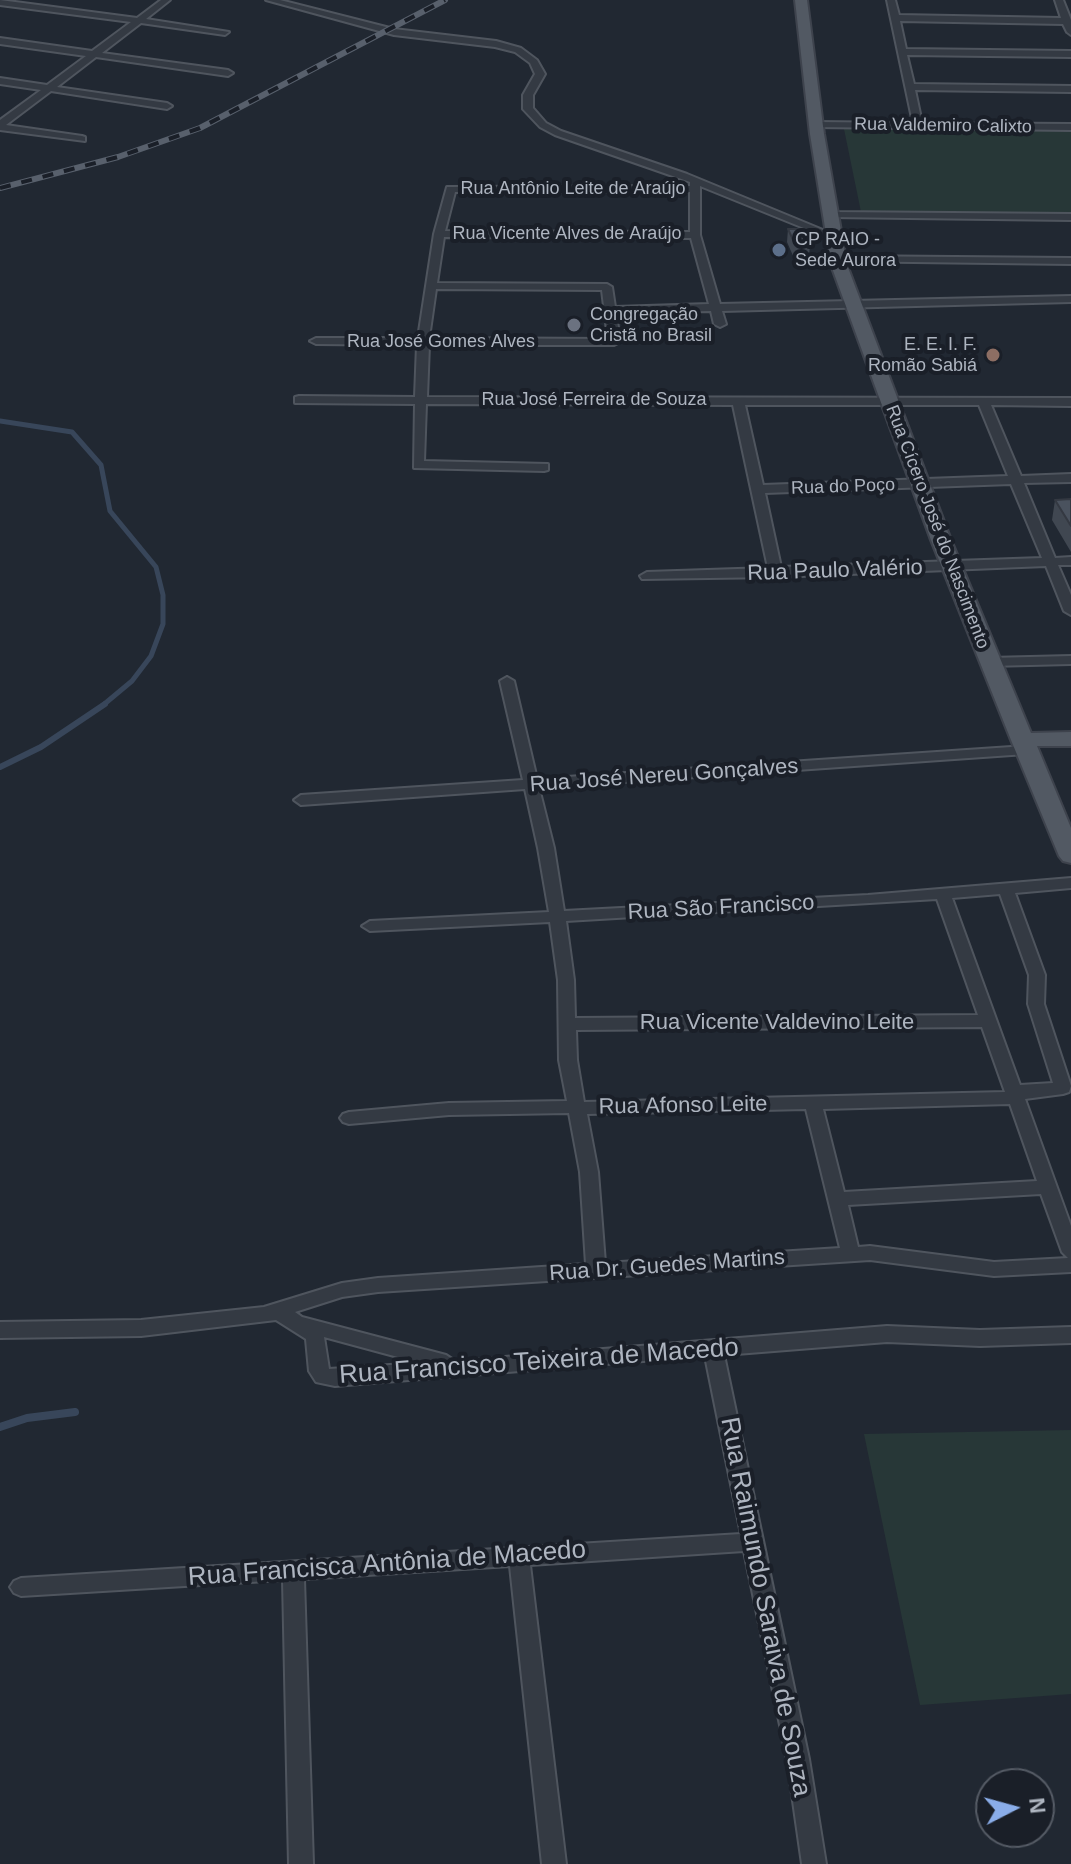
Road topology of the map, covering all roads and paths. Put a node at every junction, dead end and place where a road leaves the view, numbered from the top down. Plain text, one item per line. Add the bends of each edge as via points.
1 (166, 0) edge
2 (270, 0) edge
3 (801, 0) edge
4 (891, 0) edge
5 (1059, 0) edge
6 (0, 2) edge
7 (895, 18) junction
8 (138, 21) junction
9 (1067, 21) junction
10 (225, 32) dead end
11 (1071, 32) edge
12 (0, 41) edge
13 (903, 52) junction
14 (94, 54) junction
15 (1071, 54) edge
16 (228, 73) dead end
17 (0, 81) edge
18 (910, 87) junction
19 (48, 88) junction
20 (1071, 89) edge
21 (167, 106) dead end
22 (816, 125) junction
23 (0, 126) edge
24 (918, 126) junction
25 (1071, 127) edge
26 (82, 139) dead end
27 (695, 185) junction
28 (832, 215) junction
29 (1071, 217) edge
30 (439, 234) junction
31 (695, 235) junction
32 (835, 237) junction
33 (838, 259) junction
34 (1071, 261) edge
35 (432, 286) junction
36 (1071, 299) edge
37 (854, 305) junction
38 (714, 308) junction
39 (610, 310) junction
40 (720, 324) dead end
41 (316, 341) dead end
42 (423, 342) junction
43 (299, 400) dead end
44 (738, 400) junction
45 (888, 400) junction
46 (419, 401) junction
47 (983, 401) junction
48 (1071, 402) edge
49 (544, 467) dead end
50 (1071, 478) edge
51 (1016, 481) junction
52 (920, 484) junction
53 (758, 489) junction
54 (1071, 561) edge
55 (1051, 562) junction
56 (952, 567) junction
57 (776, 573) junction
58 (647, 576) dead end
59 (1071, 611) edge
60 (1071, 660) edge
61 (989, 662) junction
62 (507, 681) dead end
63 (1071, 739) edge
64 (1024, 745) junction
65 (531, 785) junction
66 (301, 800) dead end
67 (1071, 856) edge
68 (1071, 883) edge
69 (1006, 889) junction
70 (943, 894) junction
71 (558, 917) junction
72 (370, 926) dead end
73 (988, 1021) junction
74 (566, 1024) junction
75 (1016, 1095) junction
76 (813, 1104) junction
77 (577, 1107) junction
78 (349, 1118) dead end
79 (1048, 1187) junction
80 (837, 1199) junction
81 (1071, 1252) edge
82 (851, 1254) junction
83 (1071, 1265) edge
84 (596, 1271) junction
85 (265, 1314) junction
86 (288, 1317) junction
87 (0, 1330) edge
88 (1071, 1335) edge
89 (713, 1350) junction
90 (464, 1367) junction
91 (753, 1542) junction
92 (519, 1556) junction
93 (293, 1570) junction
94 (21, 1587) dead end
95 (301, 1864) edge
96 (554, 1864) edge
97 (814, 1864) edge

1 - 8 street
2 - 27 street via 387,31 518,50 540,74 528,95 528,109 536,120
3 - 22 main road, Rua Cícero José do Nascimento
4 - 7 street
5 - 9 street
6 - 8 street
7 - 9 street
7 - 13 street
8 - 10 street
8 - 14 street
9 - 11 street
12 - 14 street
13 - 15 street
13 - 18 street
14 - 16 street
14 - 19 street
17 - 19 street
18 - 20 street
18 - 24 street
19 - 21 street
19 - 23 street
22 - 24 street, Rua Valdemiro Calixto
22 - 28 main road, Rua Cícero José do Nascimento
23 - 26 street
24 - 25 street, Rua Valdemiro Calixto
27 - 30 street, Rua Antônio Leite de Araújo via 451,189
27 - 31 street
27 - 32 street
28 - 29 street
28 - 32 main road, Rua Cícero José do Nascimento
30 - 31 street, Rua Vicente Alves de Araújo
30 - 35 street
31 - 38 street
32 - 33 main road, Rua Cícero José do Nascimento
33 - 34 street
33 - 37 main road, Rua Cícero José do Nascimento
35 - 39 street via 607,287
35 - 42 street
36 - 37 street
37 - 38 street
37 - 45 main road, Rua Cícero José do Nascimento
38 - 39 street
38 - 40 street
39 - 42 street, Rua José Gomes Alves via 614,342
41 - 42 street, Rua José Gomes Alves
42 - 46 street
43 - 46 street, Rua José Ferreira de Souza
44 - 45 street, Rua José Ferreira de Souza
44 - 46 street, Rua José Ferreira de Souza
44 - 53 street
45 - 47 street, Rua José Ferreira de Souza
45 - 52 main road, Rua Cícero José do Nascimento
46 - 49 street via 418,465
47 - 48 street, Rua José Ferreira de Souza
47 - 51 street
50 - 51 street, Rua do Poço
51 - 52 street, Rua do Poço
51 - 55 street
52 - 53 street, Rua do Poço
52 - 56 main road, Rua Cícero José do Nascimento
53 - 57 street
54 - 55 street, Rua Paulo Valério
55 - 56 street, Rua Paulo Valério
55 - 59 street
56 - 57 street, Rua Paulo Valério
56 - 61 main road, Rua Cícero José do Nascimento
57 - 58 street, Rua Paulo Valério
60 - 61 street
61 - 64 main road, Rua Cícero José do Nascimento
62 - 65 street
63 - 64 main road, Rua José Nereu Gonçalves
64 - 65 street, Rua José Nereu Gonçalves
64 - 67 main road, Rua Cícero José do Nascimento
65 - 66 street, Rua José Nereu Gonçalves
65 - 71 street
68 - 69 street, Rua São Francisco
69 - 70 street, Rua São Francisco
69 - 75 street, Rua Afonso Leite via 1037,975 1036,1004 1063,1088
70 - 71 street, Rua São Francisco
70 - 73 street
71 - 72 street, Rua São Francisco
71 - 74 street
73 - 74 street, Rua Vicente Valdevino Leite
73 - 75 street
74 - 77 street
75 - 76 street, Rua Afonso Leite
75 - 79 street
76 - 77 street, Rua Afonso Leite
76 - 80 street
77 - 78 street, Rua Afonso Leite via 449,1109
77 - 84 street via 590,1182
79 - 80 street
79 - 81 street
80 - 82 street
82 - 83 street, Rua Dr. Guedes Martins via 891,1253 994,1269
82 - 84 street, Rua Dr. Guedes Martins
84 - 85 street, Rua Dr. Guedes Martins via 363,1286
85 - 86 street
85 - 87 street via 141,1328
86 - 90 street
86 - 90 street, Rua Francisco Teixeira de Macedo via 315,1338 319,1371 326,1377
88 - 89 street, Rua Francisco Teixeira de Macedo via 887,1334
89 - 90 street, Rua Francisco Teixeira de Macedo
89 - 91 street, Rua Raimundo Saraiva de Souza
91 - 92 street, Rua Francisca Antônia de Macedo
91 - 97 street, Rua Raimundo Saraiva de Souza
92 - 93 street, Rua Francisca Antônia de Macedo
92 - 96 street
93 - 94 street, Rua Francisca Antônia de Macedo
93 - 95 street

